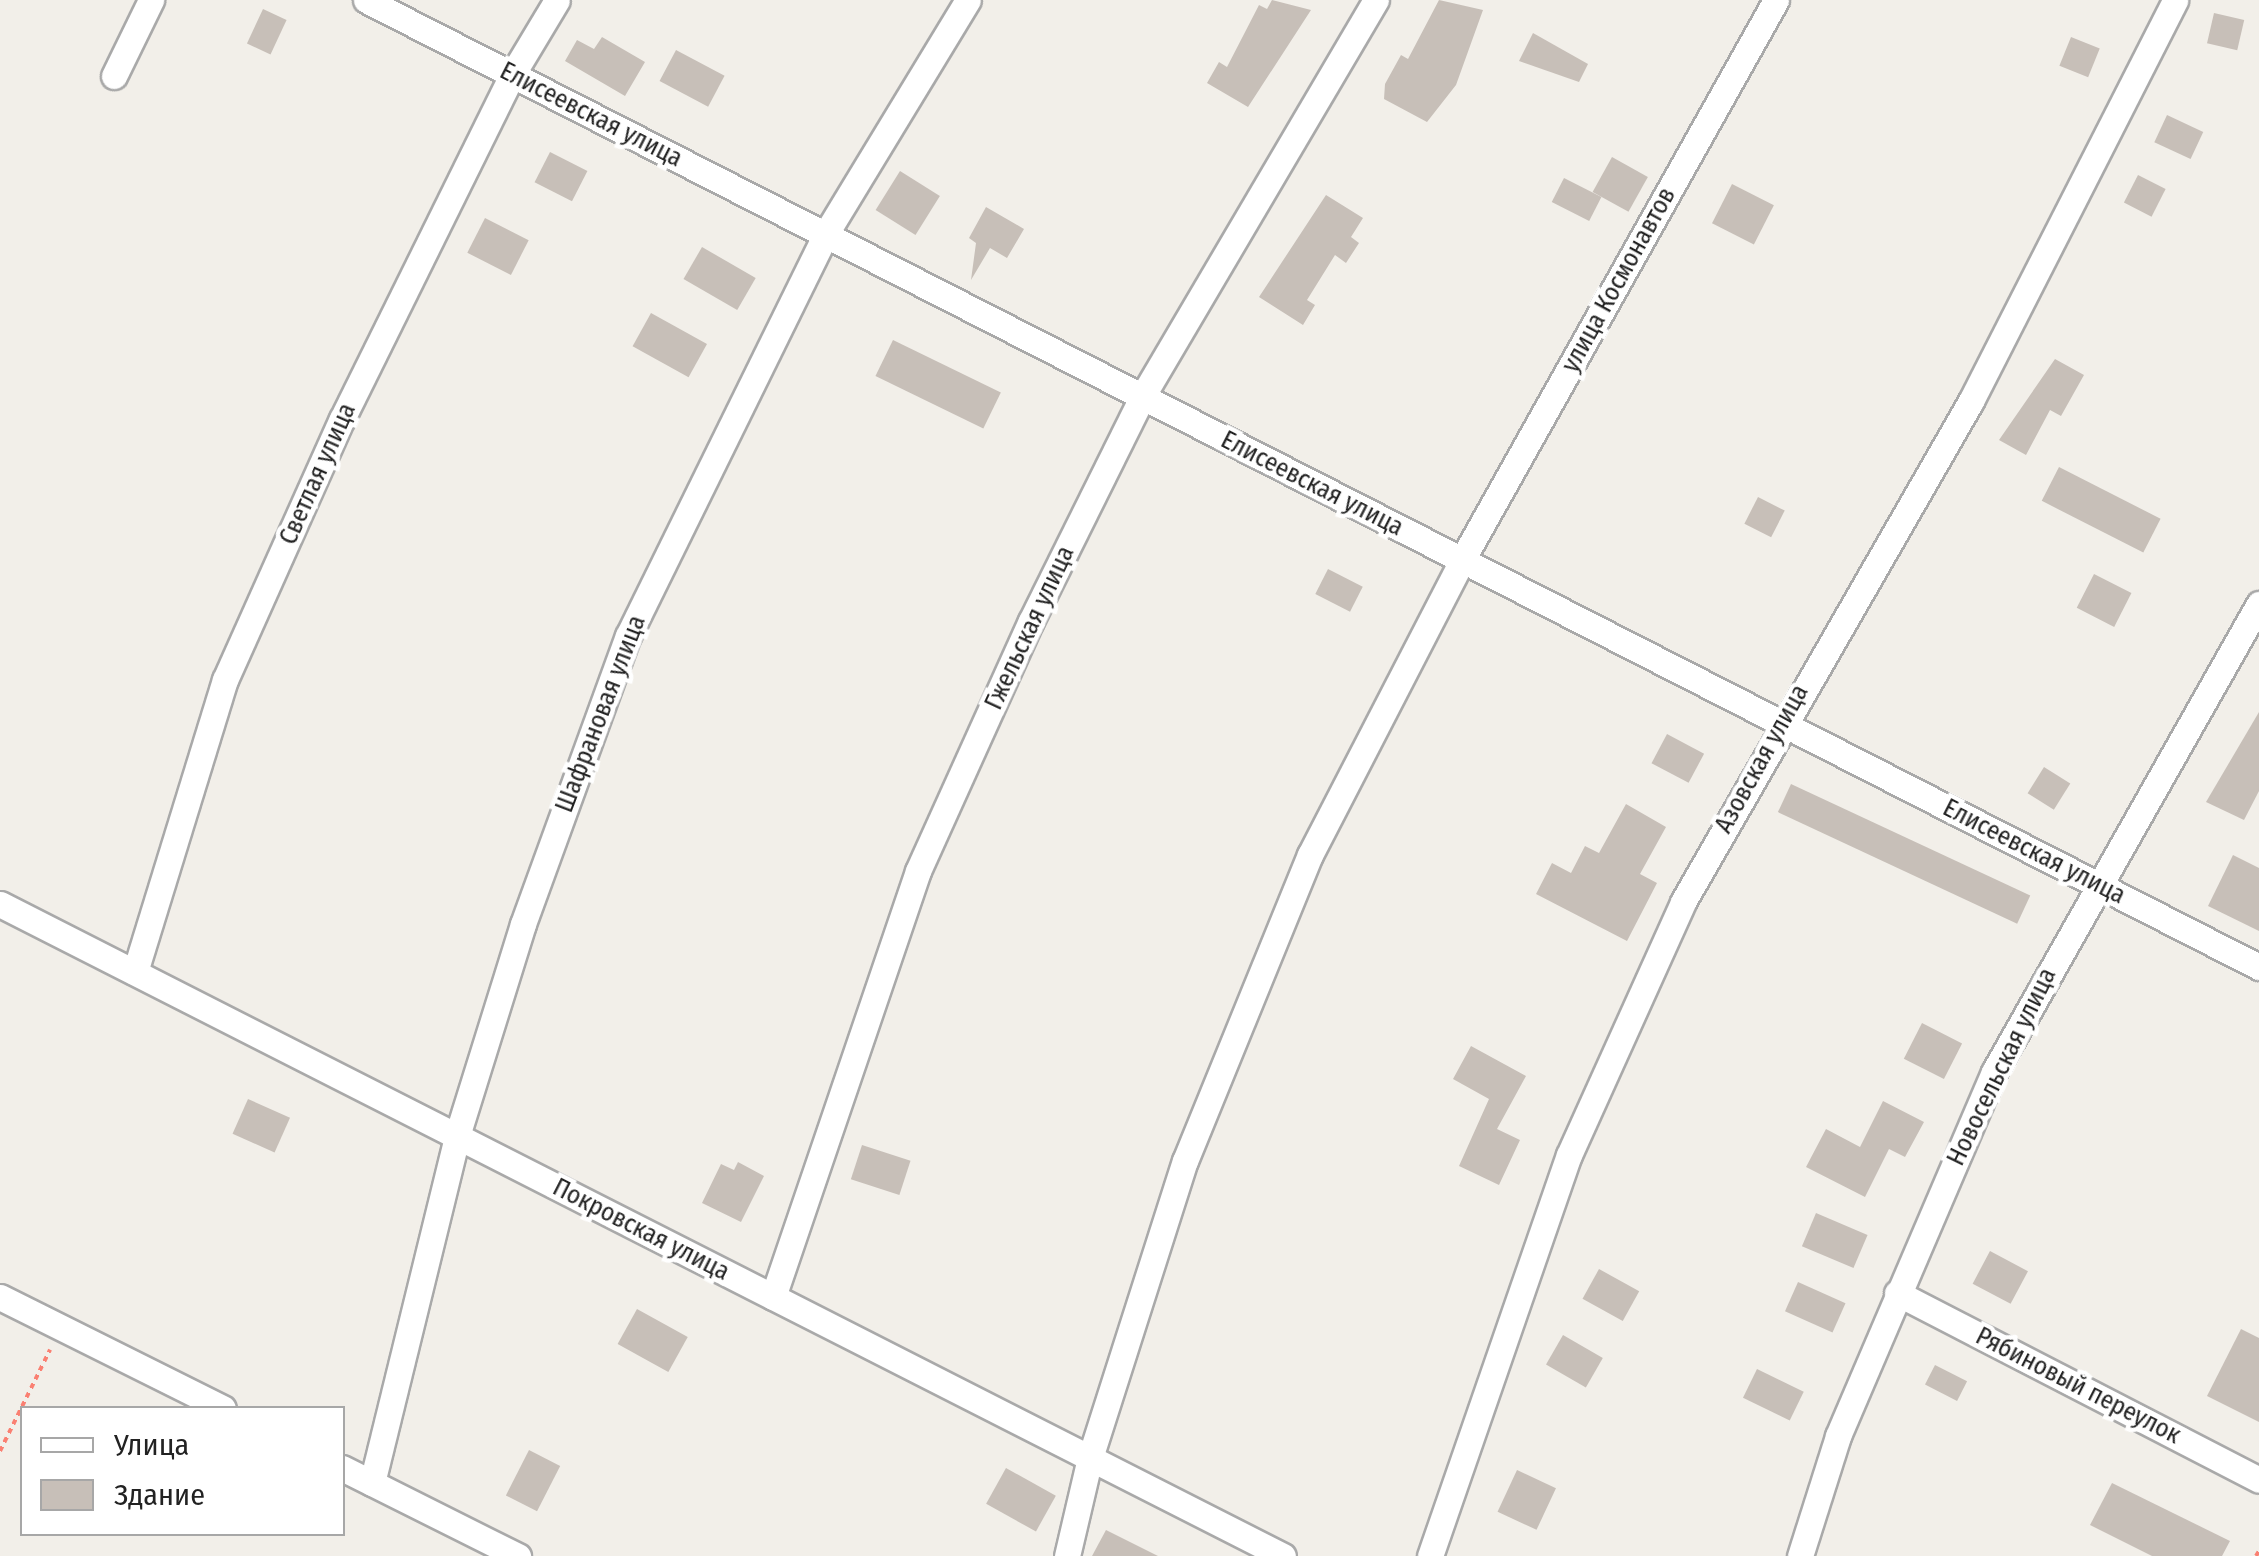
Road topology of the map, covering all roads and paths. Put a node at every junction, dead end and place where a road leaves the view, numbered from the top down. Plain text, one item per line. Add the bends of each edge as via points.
1 (151, 0) edge
2 (366, 0) edge
3 (558, 0) edge
4 (968, 0) edge
5 (1376, 0) edge
6 (1776, 0) edge
7 (2176, 0) edge
8 (512, 75) junction
9 (114, 76) dead end
10 (825, 235) junction
11 (1142, 397) junction
12 (1462, 560) junction
13 (2259, 604) edge
14 (1781, 723) junction
15 (2096, 884) junction
16 (0, 904) edge
17 (2259, 967) edge
18 (135, 972) junction
19 (457, 1136) junction
20 (1897, 1292) junction
21 (772, 1296) junction
22 (0, 1297) edge
23 (60, 1327) junction
24 (22, 1406) edge
25 (219, 1406) edge
26 (20, 1410) edge
27 (0, 1451) edge
28 (1090, 1458) junction
29 (345, 1470) edge
30 (2259, 1480) edge
31 (372, 1483) junction
32 (518, 1556) edge
33 (1067, 1556) edge
34 (1283, 1556) edge
35 (1430, 1556) edge
36 (1800, 1556) edge

1 - 9 street
2 - 8 street, Елисеевская улица
3 - 8 street, Светлая улица
4 - 10 street, Шафрановая улица
5 - 11 street, Гжельская улица
6 - 12 street, улица Космонавтов
7 - 14 street, Азовская улица via 1971,402
8 - 10 street, Елисеевская улица
8 - 18 street, Светлая улица via 342,419 225,680
10 - 11 street, Елисеевская улица
10 - 19 street, Шафрановая улица via 628,636 523,924
11 - 12 street, Елисеевская улица
11 - 21 street, Гжельская улица via 918,871
12 - 14 street, Елисеевская улица
12 - 28 street, улица Космонавтов via 1303,873 1185,1160
13 - 15 street, Новосельская улица
14 - 15 street, Елисеевская улица
14 - 35 street, Азовская улица via 1683,902 1569,1155
15 - 17 street, Елисеевская улица
15 - 20 street, Новосельская улица via 1994,1072
16 - 18 street, Покровская улица
18 - 19 street, Покровская улица
19 - 21 street, Покровская улица
19 - 31 street, Шафрановая улица
20 - 30 street, Рябиновый переулок
20 - 36 street, Новосельская улица
21 - 28 street, Покровская улица
22 - 23 street
23 - 24 path
23 - 25 street
26 - 27 path
28 - 33 street, улица Космонавтов
28 - 34 street, Покровская улица
29 - 31 street
31 - 32 street

